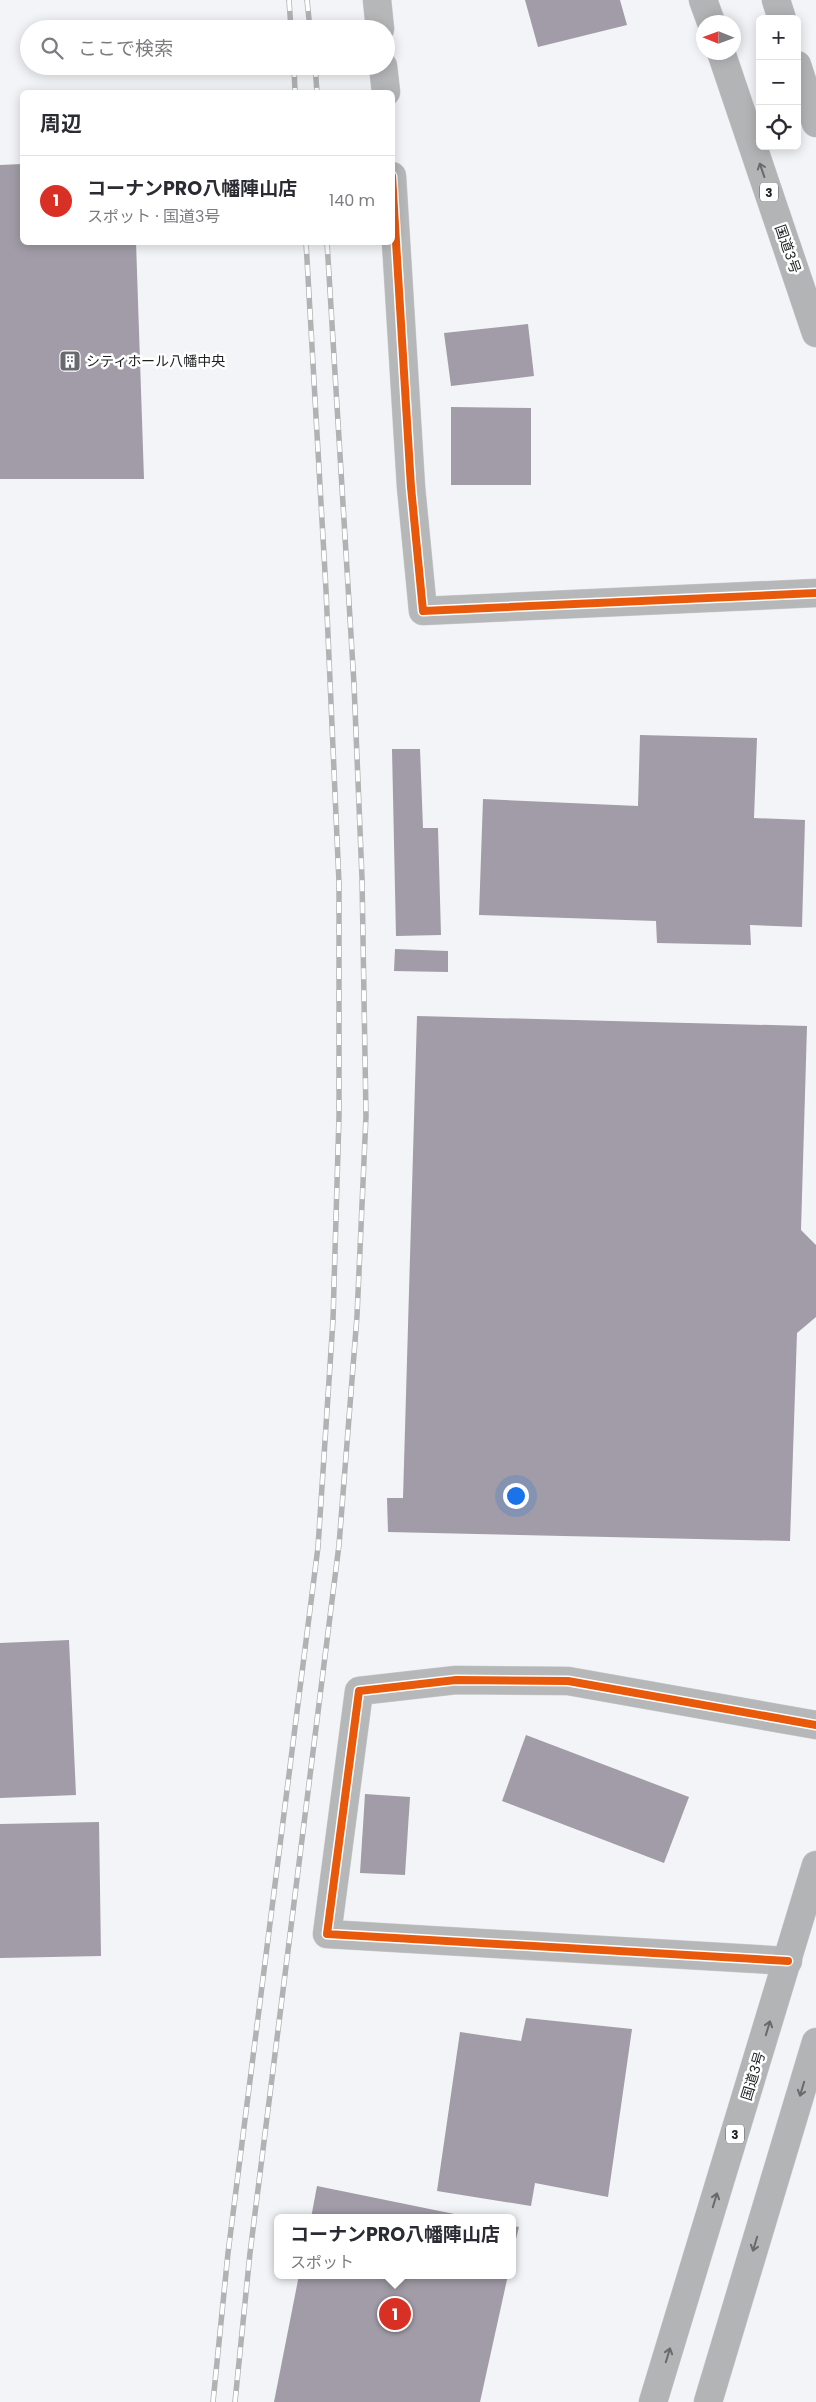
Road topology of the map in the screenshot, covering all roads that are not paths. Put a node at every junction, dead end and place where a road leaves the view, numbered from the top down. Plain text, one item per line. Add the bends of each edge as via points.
1 (377, 0) edge
2 (703, 0) edge
3 (776, 0) edge
4 (708, 15) edge
5 (781, 15) edge
6 (379, 20) edge
7 (724, 60) edge
8 (384, 75) edge
9 (801, 76) edge
10 (386, 90) edge
11 (815, 114) edge
12 (395, 209) edge
13 (816, 333) edge
14 (816, 593) edge
15 (816, 1725) edge
16 (816, 1865) edge
17 (788, 1961) junction
18 (816, 2042) edge
19 (654, 2402) edge
20 (708, 2402) edge

1 - 6 street
2 - 4 highway
3 - 5 highway
13 -> 7 highway, 国道3号 / 3
8 - 10 street
9 - 11 highway
12 - 14 street via 411,487 423,611
15 - 17 street via 568,1681 456,1680 359,1691 327,1934
16 - 17 highway, 国道3号 / 3
19 -> 17 highway, 国道3号 / 3
18 -> 20 highway

